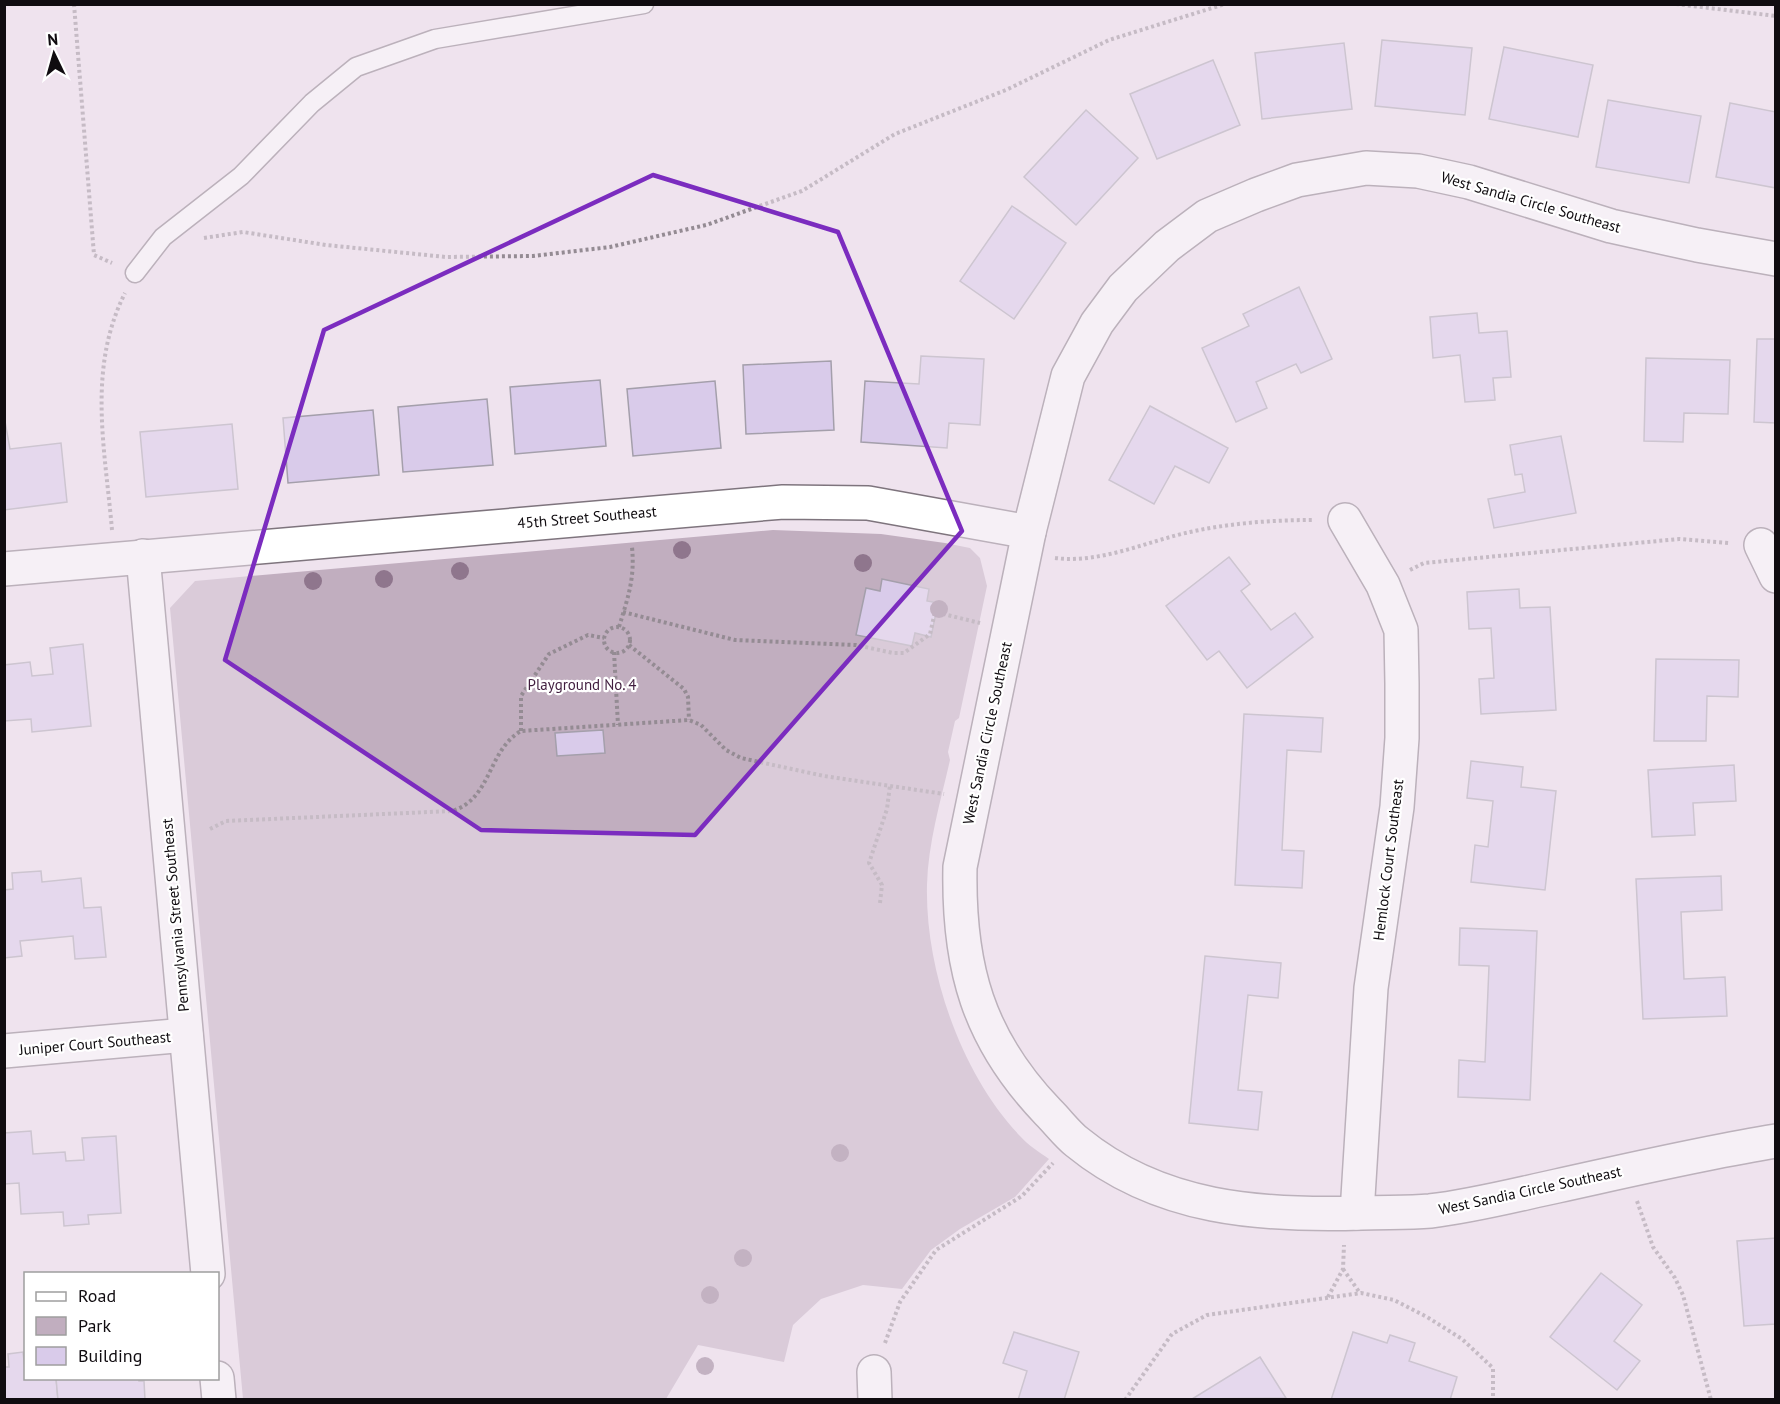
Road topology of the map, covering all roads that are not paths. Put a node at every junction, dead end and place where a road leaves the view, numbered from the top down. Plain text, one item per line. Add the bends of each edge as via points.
1 (644, 4) edge
2 (1776, 259) edge
3 (135, 273) road end
4 (1345, 520) road end
5 (1027, 543) junction
6 (1761, 545) road end
7 (144, 556) junction
8 (4, 569) edge
9 (1776, 576) edge
10 (186, 1035) junction
11 (4, 1052) edge
12 (1776, 1141) edge
13 (1357, 1213) junction
14 (208, 1272) edge
15 (218, 1380) edge
16 (219, 1400) edge

1 - 3 lane via 435,39 356,67 312,103 241,177 163,237
2 - 5 street, West Sandia Circle Southeast via 1611,226 1469,182 1418,171 1366,168 1333,172 1256,195 1207,216 1167,246 1123,288 1098,323 1068,376
4 - 13 street, Hemlock Court Southeast via 1383,585 1401,630 1402,738 1371,988
5 - 7 street, 45th Street Southeast via 868,503 783,502
5 - 13 street, West Sandia Circle Southeast via 960,867 964,962 978,1006 996,1043 1027,1090 1077,1142 1132,1177 1194,1201 1237,1209 1289,1215
6 - 9 street
7 - 8 street, 45th Street Southeast
7 - 10 street, Pennsylvania Street Southeast
10 - 11 street, Juniper Court Southeast
10 - 14 street, Pennsylvania Street Southeast
12 - 13 street, West Sandia Circle Southeast via 1480,1203 1428,1211
15 - 16 street

